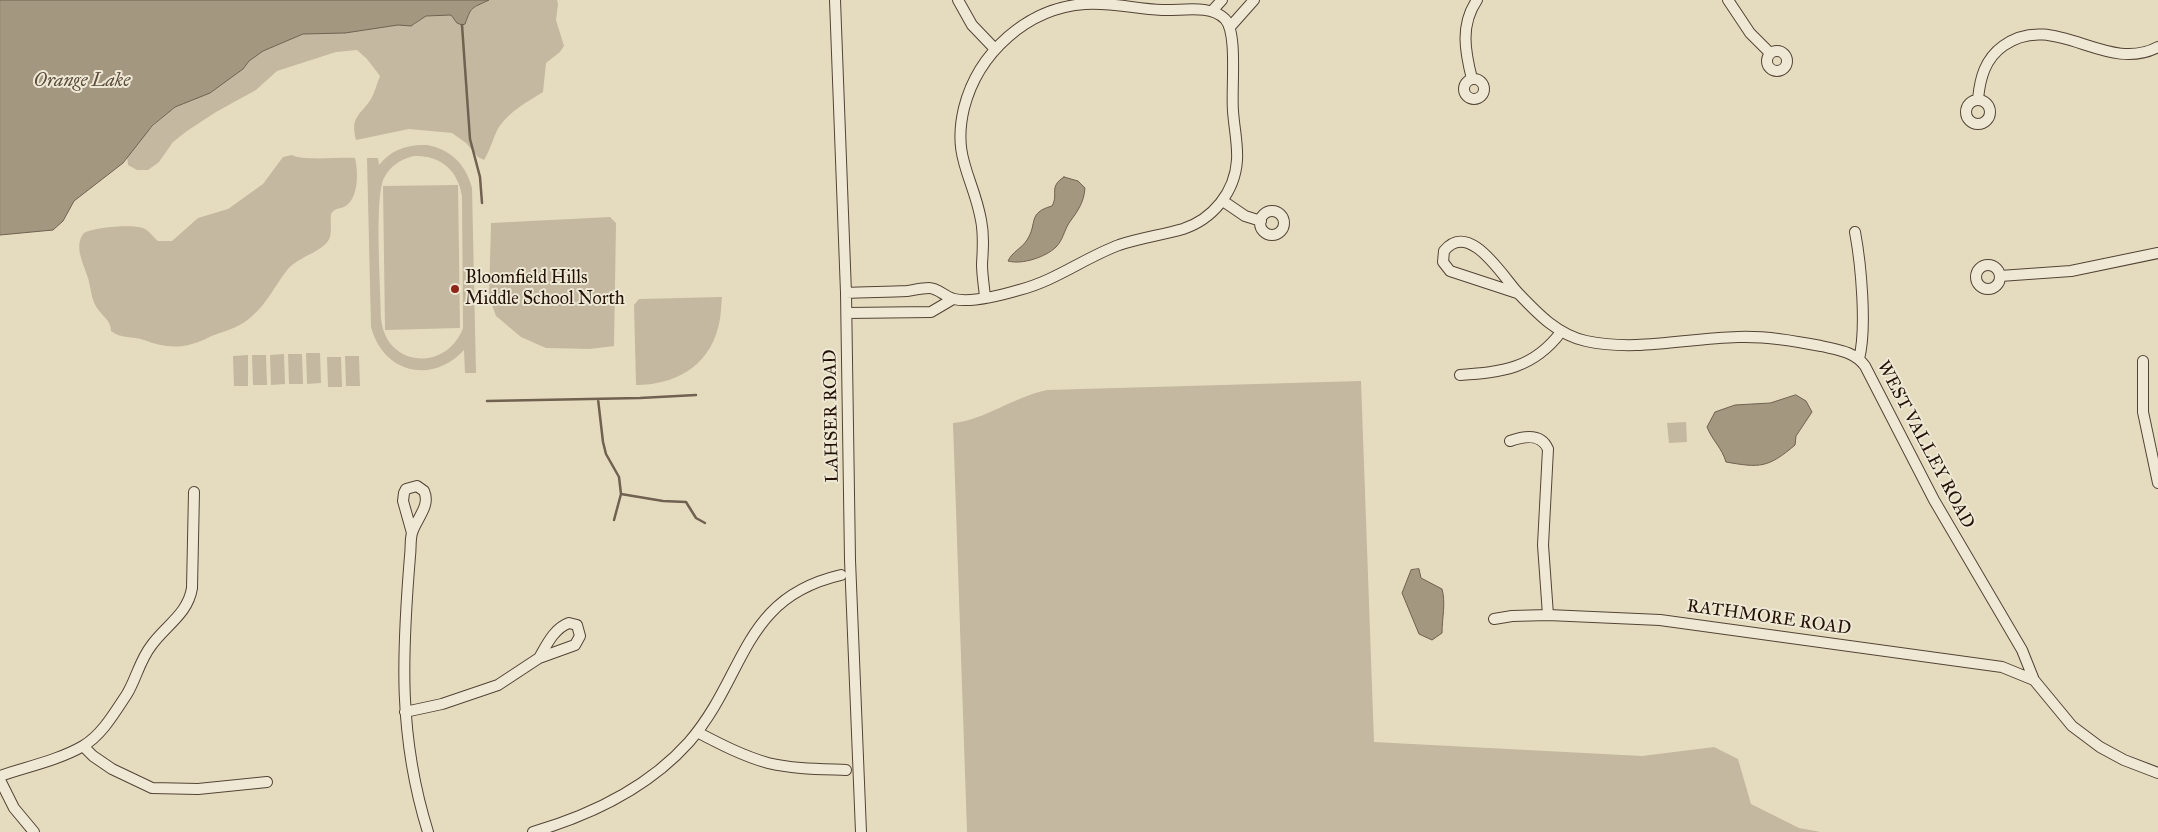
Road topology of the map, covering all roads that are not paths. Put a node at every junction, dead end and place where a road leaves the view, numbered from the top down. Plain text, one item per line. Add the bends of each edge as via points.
1 (835, 0) edge
2 (958, 0) edge
3 (1222, 0) edge
4 (1254, 0) edge
5 (1477, 0) edge
6 (1728, 0) edge
7 (1212, 11) junction
8 (1230, 27) junction
9 (2158, 47) edge
10 (995, 49) junction
11 (1770, 53) dead end
12 (1472, 79) dead end
13 (1978, 99) dead end
14 (1222, 201) junction
15 (1261, 221) dead end
16 (1855, 232) dead end
17 (2158, 253) edge
18 (2000, 276) dead end
19 (846, 293) junction
20 (1517, 293) junction
21 (985, 297) junction
22 (953, 299) junction
23 (847, 314) junction
24 (1561, 332) junction
25 (1859, 359) junction
26 (2144, 361) dead end
27 (1460, 375) dead end
28 (1510, 441) dead end
29 (2158, 483) edge
30 (194, 492) dead end
31 (412, 533) dead end
32 (841, 575) dead end
33 (1548, 616) junction
34 (1494, 619) dead end
35 (539, 658) dead end
36 (2034, 680) junction
37 (404, 712) junction
38 (697, 732) junction
39 (83, 746) junction
40 (846, 770) dead end
41 (2158, 773) edge
42 (0, 776) edge
43 (0, 780) edge
44 (267, 782) dead end
45 (34, 832) edge
46 (428, 832) edge
47 (533, 832) edge
48 (861, 832) edge

1 - 19 street, LAHSER ROAD
2 - 10 street via 972,25
3 - 7 street
4 - 8 street
5 - 12 street via 1469,15 1465,35
6 - 11 street via 1746,27
7 - 8 street via 1224,18
7 - 10 street via 1094,4 1073,6 1032,20
8 - 14 street via 1237,162 1232,182
9 - 13 street via 2136,55 2121,55 2055,35 2019,37 1990,58 1982,74
10 - 21 street via 972,85 961,138 964,167 982,228
14 - 15 street via 1245,216
14 - 21 street via 1212,213 1191,226 1122,244 1029,288
16 - 25 street via 1863,325
17 - 18 street via 2071,271
19 - 22 street via 930,288
19 - 23 street, LAHSER ROAD
20 - 20 street, WEST VALLEY ROAD via 1493,261 1478,248 1460,243 1444,250 1442,262 1450,271
20 - 24 street, WEST VALLEY ROAD
21 - 22 street
22 - 23 street via 931,312
23 - 48 street, LAHSER ROAD via 850,560
24 - 25 street, WEST VALLEY ROAD via 1576,339 1630,345 1766,338 1842,350
24 - 27 street via 1538,354 1516,367 1495,373
25 - 36 street, WEST VALLEY ROAD via 1934,500 2022,650
26 - 29 street via 2145,421
28 - 33 street via 1534,438 1548,449 1543,545
30 - 39 street via 189,602 148,649 115,712 97,735
31 - 37 street via 404,634
32 - 38 street via 799,591 767,615 718,702
33 - 34 street, RATHMORE ROAD
33 - 36 street, RATHMORE ROAD via 1660,620 1745,631 1995,666
35 - 37 street via 490,688 442,704
36 - 41 street, RATHMORE ROAD via 2062,715 2086,738 2116,756
37 - 46 street via 410,758
38 - 40 street via 732,750 770,763
38 - 47 street via 673,758 638,786 584,814
39 - 42 street
39 - 44 street via 112,769 152,788 198,789
43 - 45 street via 14,808

